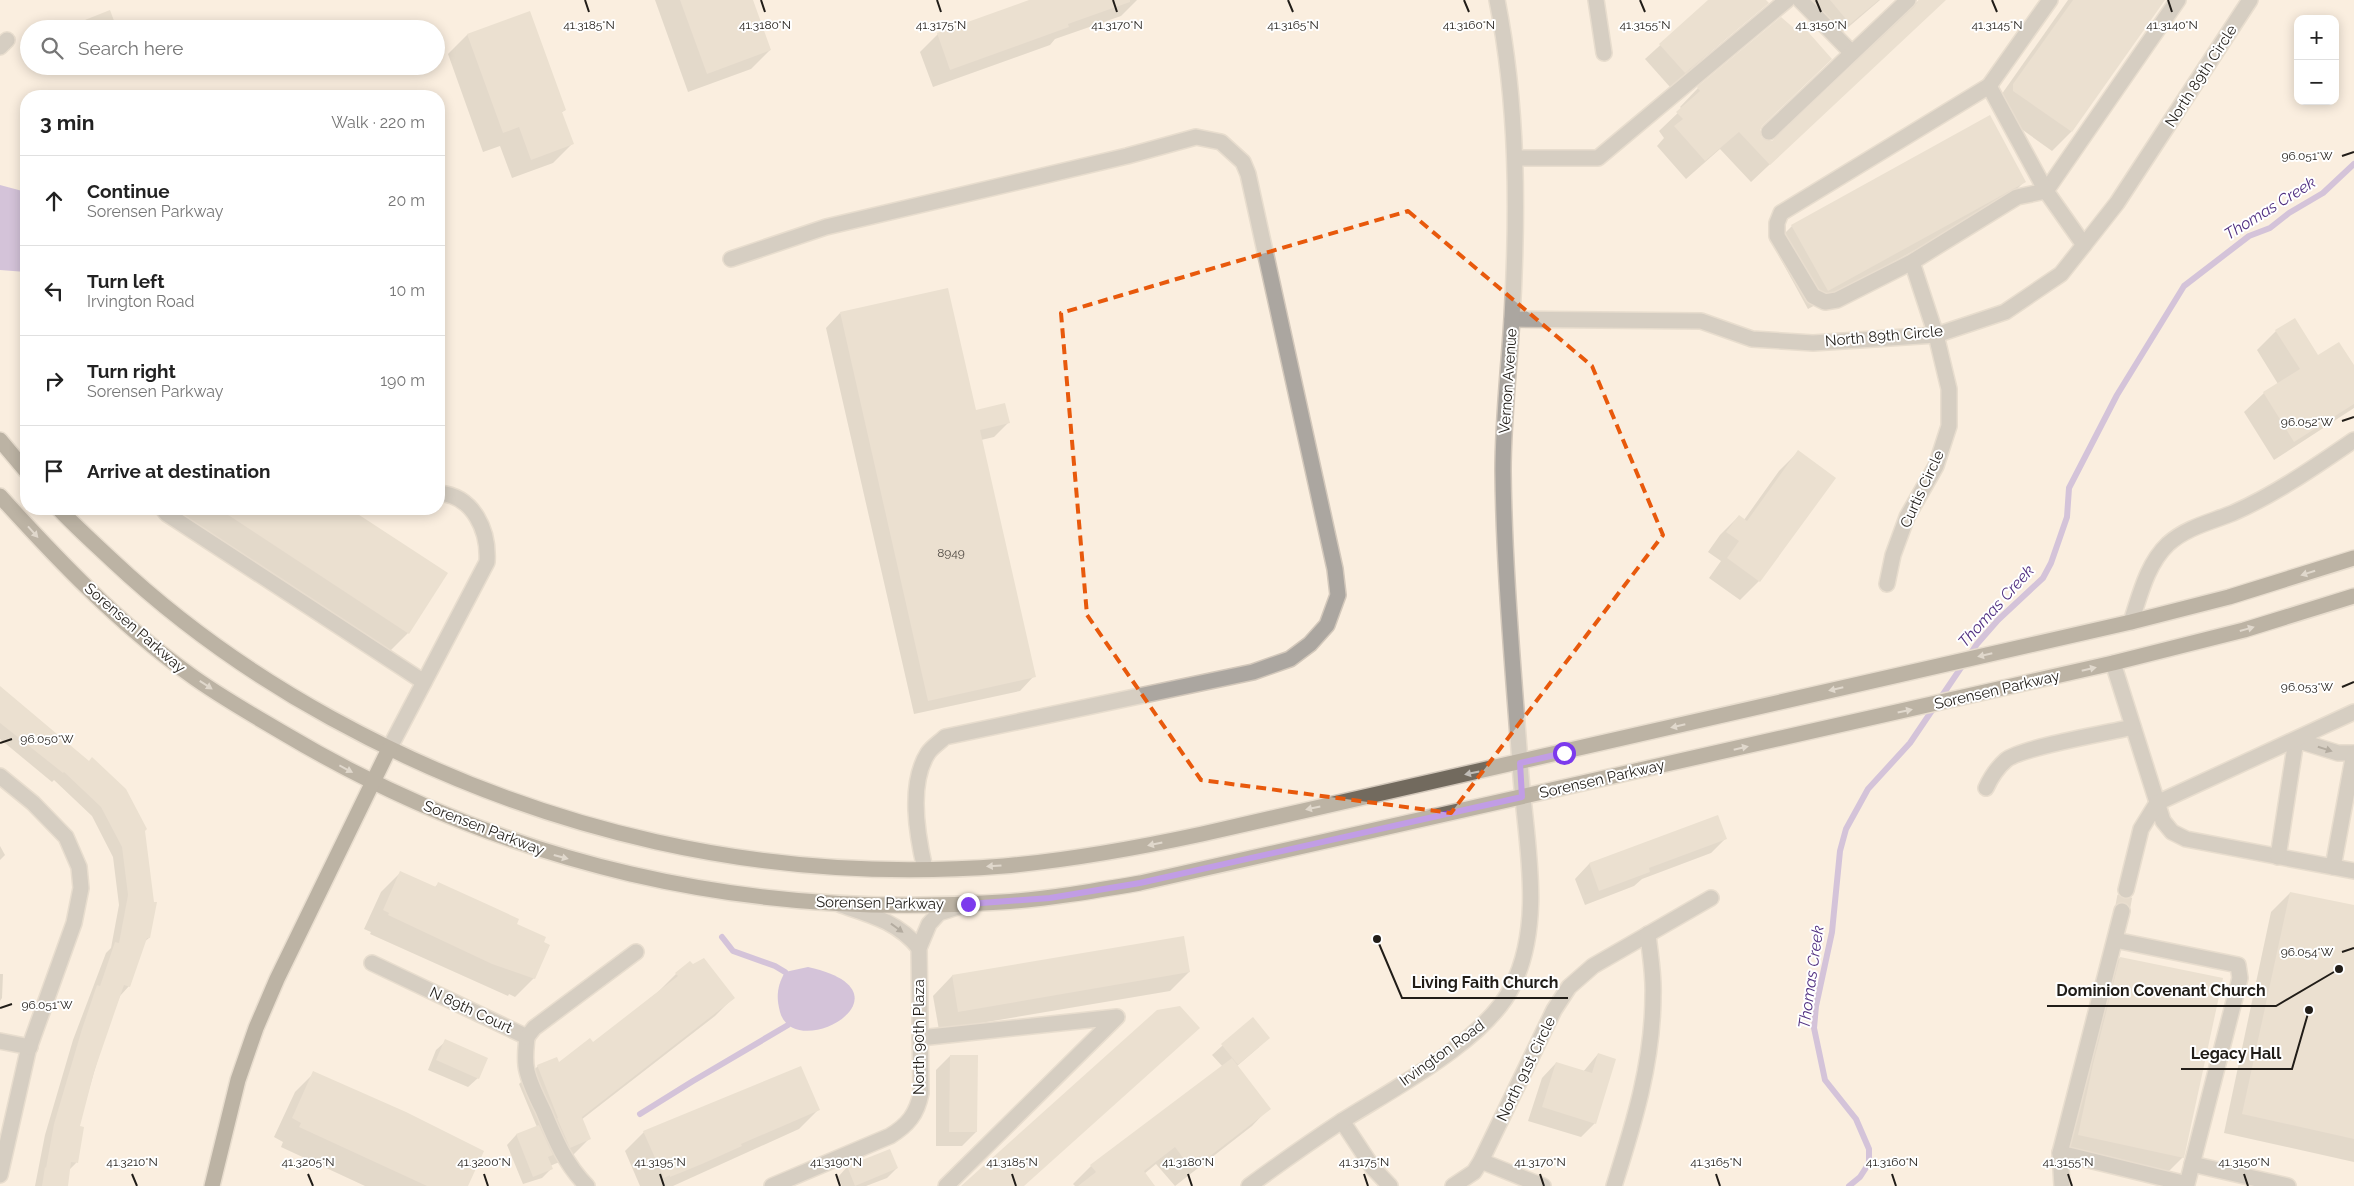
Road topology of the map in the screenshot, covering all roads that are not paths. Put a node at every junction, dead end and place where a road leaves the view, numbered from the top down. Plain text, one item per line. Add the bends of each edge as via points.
1 (1497, 0) edge
2 (1596, 0) edge
3 (1787, 0) edge
4 (1800, 0) edge
5 (1908, 0) edge
6 (2050, 0) edge
7 (2178, 0) edge
8 (2250, 0) edge
9 (1604, 53) dead end
10 (1852, 53) junction
11 (1989, 86) junction
12 (1769, 132) dead end
13 (1516, 158) junction
14 (2046, 191) junction
15 (2084, 245) junction
16 (731, 260) dead end
17 (1912, 262) junction
18 (1512, 318) junction
19 (1936, 335) junction
20 (0, 440) edge
21 (2354, 440) edge
22 (20, 464) edge
23 (445, 494) edge
24 (0, 496) edge
25 (66, 515) edge
26 (168, 515) edge
27 (2354, 558) edge
28 (1887, 584) dead end
29 (2354, 596) edge
30 (2132, 622) junction
31 (2113, 664) junction
32 (424, 682) junction
33 (2354, 712) edge
34 (2354, 723) edge
35 (2327, 724) junction
36 (2133, 727) junction
37 (2296, 740) junction
38 (389, 749) junction
39 (2354, 753) edge
40 (1520, 763) junction
41 (0, 776) edge
42 (373, 783) junction
43 (1986, 788) dead end
44 (1522, 797) junction
45 (2157, 803) junction
46 (2278, 857) junction
47 (2333, 867) junction
48 (925, 869) junction
49 (2354, 872) edge
50 (2126, 890) tunnel mouth
51 (1711, 898) dead end
52 (838, 904) junction
53 (968, 904) junction
54 (2122, 911) tunnel mouth
55 (1648, 934) junction
56 (2115, 940) junction
57 (918, 948) junction
58 (636, 952) dead end
59 (372, 963) dead end
60 (527, 1037) junction
61 (920, 1038) junction
62 (0, 1041) edge
63 (30, 1046) junction
64 (1342, 1121) junction
65 (2060, 1153) junction
66 (1481, 1161) junction
67 (2192, 1164) junction
68 (0, 1175) edge
69 (2186, 1185) edge
70 (212, 1186) edge
71 (587, 1186) edge
72 (772, 1186) edge
73 (946, 1186) edge
74 (1249, 1186) edge
75 (1390, 1186) edge
76 (1453, 1186) edge
77 (1543, 1186) edge
78 (1614, 1186) edge
79 (2062, 1186) edge
80 (2288, 1186) edge

1 - 13 street, Vernon Avenue via 1511,84
2 - 9 street
3 - 13 street via 1598,158
4 - 10 street
5 - 10 street
6 - 11 street
7 - 14 street
8 - 15 street, North 89th Circle via 2117,203
10 - 12 street
11 - 14 street
11 - 17 street via 1781,212 1776,223 1777,236 1813,296 1825,302 1837,300
13 - 18 street, Vernon Avenue
14 - 15 street
14 - 17 street via 2017,197
15 - 19 street, North 89th Circle via 2061,274 2006,312
16 - 48 street via 826,227 1196,137 1221,142 1243,162 1248,174 1335,569 1338,594 1327,625 1290,659 1253,672 945,737 929,751 922,765 916,800 919,845
17 - 19 street, Curtis Circle
18 - 19 street, North 89th Circle via 1700,321 1752,339 1813,343
18 - 40 street, Vernon Avenue via 1503,472
19 - 28 street, Curtis Circle via 1949,389 1949,426 1936,466 1908,517 1893,555
20 - 22 main road
21 - 30 street via 2310,470 2234,512 2190,528 2168,544 2145,577
23 - 32 street via 464,500 481,520 488,545 487,562
24 -> 42 main road, Sorensen Parkway via 91,591 190,675 320,755
25 - 38 main road via 156,601 197,633 300,701
26 - 32 street
27 -> 30 main road via 2229,597
31 -> 29 main road, Sorensen Parkway via 2244,630
30 -> 40 main road
31 - 36 street
44 -> 31 main road, Sorensen Parkway
32 - 38 street
33 - 35 street
34 - 35 street
35 - 37 street
36 - 43 street via 2031,750 2008,759 1993,774
36 - 45 street
37 -> 39 street via 2338,753
37 - 45 street
37 - 46 street
38 - 42 main road
38 - 48 main road via 522,804 638,839 788,864
39 - 47 street
40 - 44 street, Irvington Road
40 -> 48 main road via 1147,846 1006,866
41 - 63 street via 58,826 70,844 81,877 74,924
42 -> 52 main road, Sorensen Parkway via 495,835 553,855 736,894
42 - 70 main road via 256,1028 238,1080
44 - 53 main road, Sorensen Parkway via 1140,883 1050,898
44 - 64 street, Irvington Road via 1530,875 1529,920 1521,964 1506,1000 1483,1026 1462,1042
45 - 46 street via 2163,822 2172,832 2186,839
45 - 50 street via 2141,829
46 - 47 street
47 - 49 street
51 - 55 street, North 91st Circle
52 - 53 main road, Sorensen Parkway
52 -> 57 street via 888,922
53 - 57 street via 939,913 929,924
54 - 56 street
55 - 66 street, North 91st Circle via 1593,966 1568,987
55 - 78 street via 1653,994 1651,1040 1641,1100
56 - 65 street
56 - 67 street via 2238,965 2240,978
57 - 61 street, North 90th Plaza
58 - 60 street, N 89th Court via 534,1028
59 - 60 street, N 89th Court
60 - 71 street via 527,1072 537,1097 560,1150
61 - 72 street, North 90th Plaza via 921,1093 912,1119 903,1128
61 - 73 street via 1117,1017
62 - 63 street
63 - 68 street
64 - 74 street, Irvington Road
64 - 75 street via 1365,1157
65 - 69 street
65 - 79 street
66 - 76 street, North 91st Circle via 1474,1172
66 - 77 street
67 - 69 street
67 - 80 street

